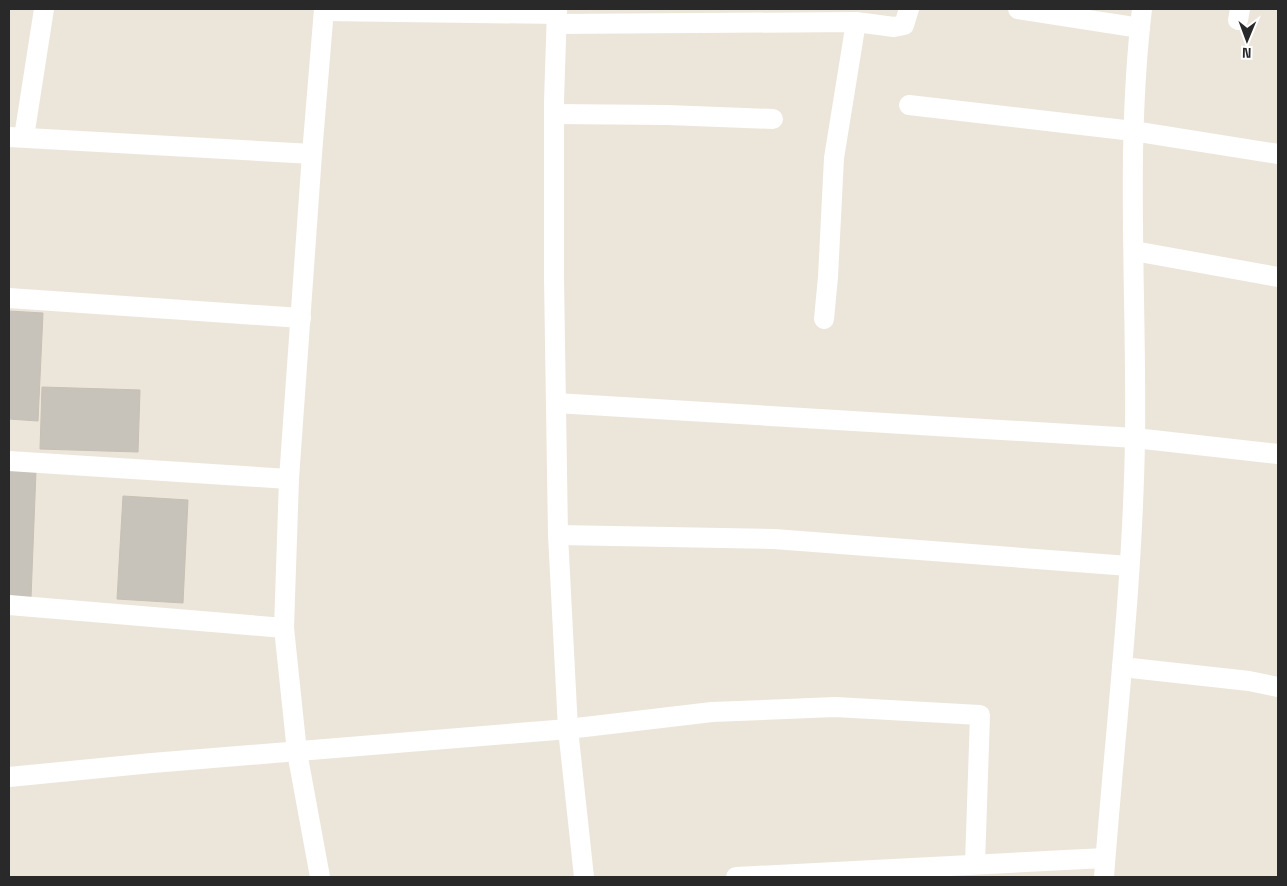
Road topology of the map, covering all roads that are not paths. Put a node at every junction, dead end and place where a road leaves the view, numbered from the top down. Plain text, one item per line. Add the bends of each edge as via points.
1 (44, 9) edge
2 (909, 9) edge
3 (1018, 9) edge
4 (324, 10) edge
5 (557, 15) edge
6 (1141, 18) edge
7 (856, 22) junction
8 (909, 105) dead end
9 (554, 114) junction
10 (773, 119) dead end
11 (1133, 130) junction
12 (16, 137) edge
13 (312, 154) junction
14 (1278, 154) edge
15 (1134, 251) junction
16 (1278, 277) edge
17 (9, 298) edge
18 (301, 318) junction
19 (824, 320) dead end
20 (556, 403) junction
21 (1135, 438) junction
22 (1278, 454) edge
23 (9, 461) edge
24 (290, 479) junction
25 (558, 534) junction
26 (1129, 566) junction
27 (9, 605) edge
28 (284, 628) junction
29 (1122, 667) junction
30 (1278, 687) edge
31 (568, 729) junction
32 (297, 752) junction
33 (9, 777) edge
34 (975, 864) junction
35 (1105, 868) edge
36 (320, 877) edge
37 (584, 877) edge
38 (736, 877) edge

1 - 12 street
2 - 7 street via 904,25 894,27
3 - 6 street
4 - 5 street
4 - 13 street
5 - 7 street
5 - 9 street
6 - 11 street
7 - 19 street via 834,158
8 - 11 street
9 - 10 street
9 - 20 street
11 - 14 street
11 - 15 street
12 - 13 street
13 - 18 street
15 - 16 street
15 - 21 street
17 - 18 street
18 - 24 street
20 - 21 street
20 - 25 street
21 - 22 street
21 - 26 street
23 - 24 street
24 - 28 street
25 - 26 street via 774,539
25 - 31 street
26 - 29 street
27 - 28 street
28 - 32 street
29 - 30 street
29 - 35 street
31 - 32 street
31 - 34 street via 712,712 835,708 980,715
31 - 37 street
32 - 33 street
32 - 36 street
34 - 35 street
34 - 38 street

